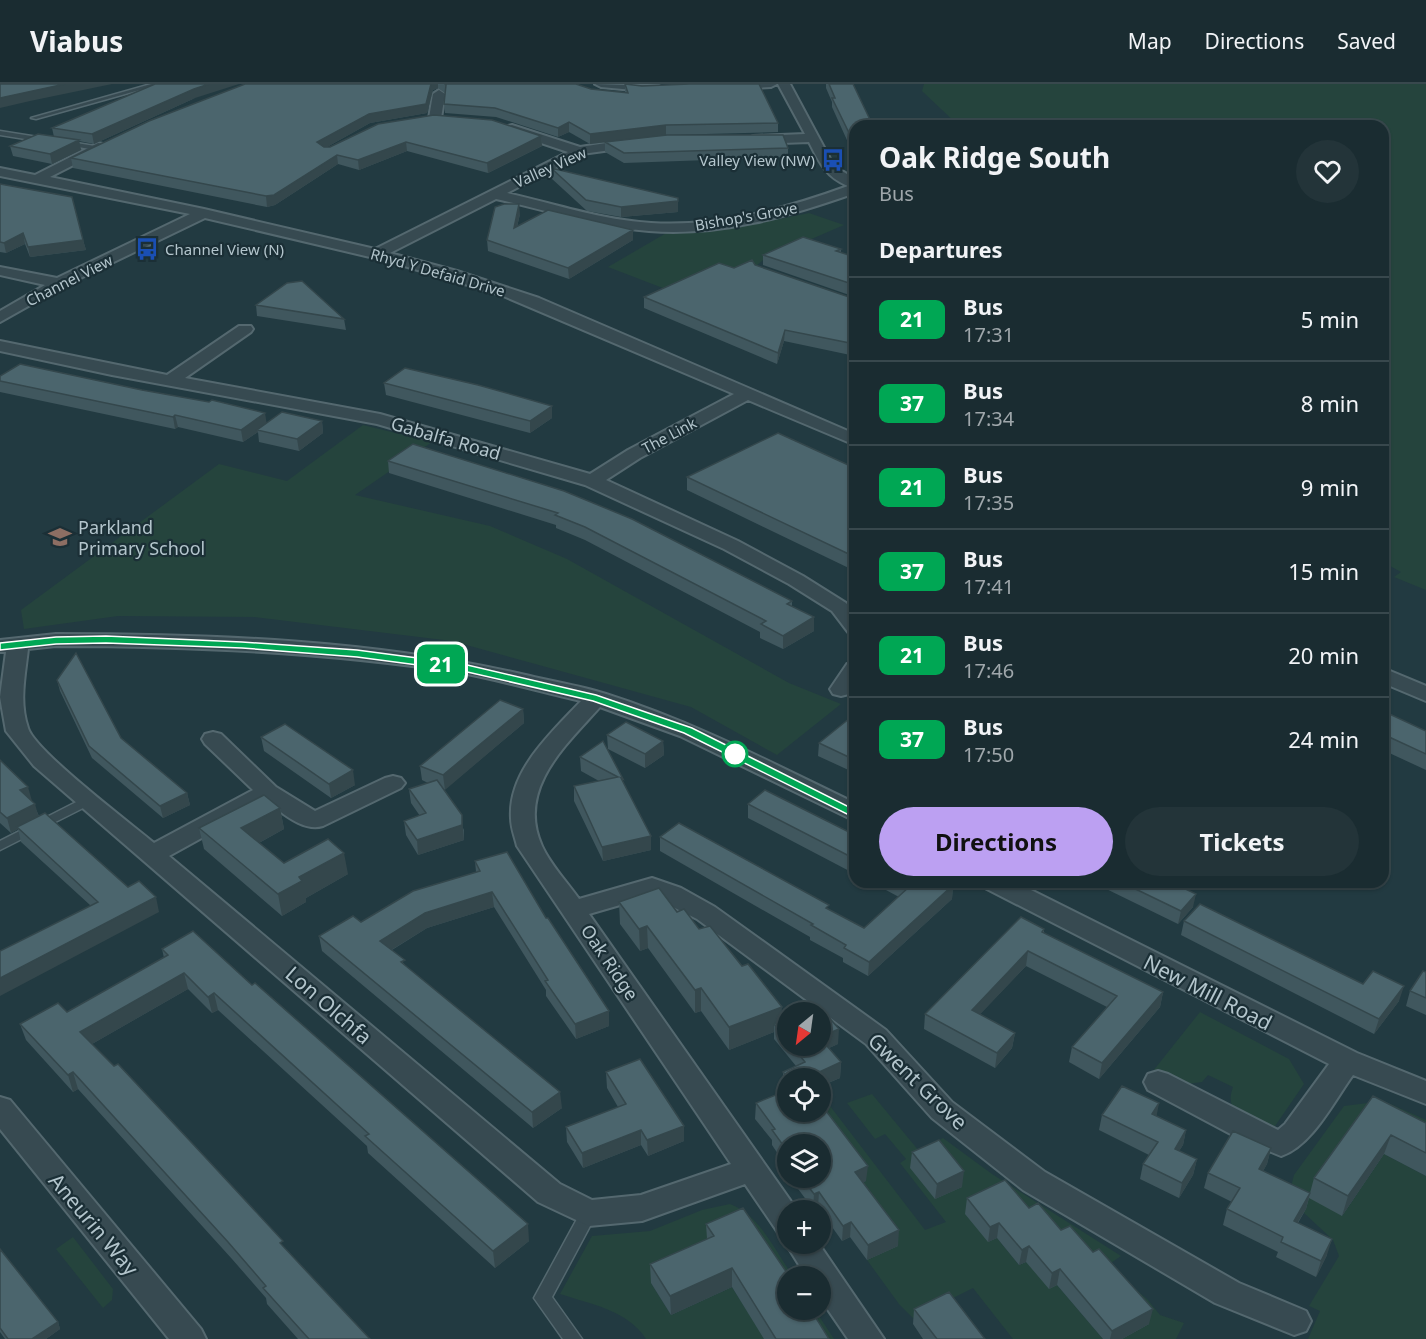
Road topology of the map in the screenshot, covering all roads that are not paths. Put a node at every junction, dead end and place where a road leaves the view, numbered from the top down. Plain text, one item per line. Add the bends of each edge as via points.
1 (158, 84) edge
2 (601, 84) edge
3 (771, 84) edge
4 (790, 85) edge
5 (712, 86) edge
6 (665, 88) edge
7 (440, 94) dead end
8 (34, 118) dead end
9 (434, 119) edge
10 (495, 123) edge
11 (0, 133) edge
12 (812, 138) junction
13 (114, 139) edge
14 (741, 140) edge
15 (644, 142) edge
16 (96, 148) junction
17 (579, 151) junction
18 (0, 172) edge
19 (37, 179) junction
20 (849, 183) edge
21 (849, 189) edge
22 (494, 194) junction
23 (204, 213) junction
24 (376, 254) junction
25 (0, 271) edge
26 (59, 283) junction
27 (0, 317) edge
28 (245, 329) dead end
29 (0, 346) edge
30 (171, 380) junction
31 (749, 393) junction
32 (849, 437) edge
33 (592, 481) junction
34 (849, 620) edge
35 (9, 645) edge
36 (849, 678) edge
37 (1389, 678) edge
38 (841, 689) dead end
39 (1426, 694) edge
40 (596, 698) junction
41 (7, 715) edge
42 (213, 739) dead end
43 (393, 783) dead end
44 (268, 792) junction
45 (88, 800) junction
46 (849, 810) edge
47 (0, 846) edge
48 (153, 854) junction
49 (1006, 888) edge
50 (573, 909) junction
51 (1347, 1062) junction
52 (1158, 1082) dead end
53 (1426, 1093) edge
54 (0, 1108) edge
55 (751, 1169) junction
56 (777, 1206) edge
57 (589, 1213) junction
58 (809, 1254) edge
59 (1294, 1321) dead end
60 (189, 1339) edge
61 (573, 1339) edge
62 (867, 1339) edge

1 - 8 lane
2 - 6 street
3 - 5 street
4 - 12 street
7 - 9 street
10 - 17 street
11 - 16 lane
12 - 14 street
12 - 20 street via 829,168
13 - 16 street
15 - 17 street, Valley View
16 - 19 street
17 - 22 street, Valley View
18 - 19 street, Rhyd Y Defaid Drive
19 - 23 street, Rhyd Y Defaid Drive
21 - 22 street, Bishop's Grove via 814,204 776,214 693,226 653,227
22 - 24 street, Valley View
23 - 24 street, Rhyd Y Defaid Drive
23 - 26 street, Channel View
24 - 31 street, Rhyd Y Defaid Drive via 446,271 534,301
25 - 26 street
26 - 27 street, Channel View
28 - 30 street
29 - 30 street, Gabalfa Road
30 - 33 street, Gabalfa Road via 380,419
31 - 32 street, Rhyd Y Defaid Drive
31 - 33 street, The Link via 634,454
33 - 34 street, Gabalfa Road via 796,579 839,607
35 - 40 street via 106,640 357,653 463,667
35 - 41 street, Lon Olchfa via 11,698
36 - 38 street
37 - 39 street
40 - 46 street via 688,731
40 - 50 street, Oak Ridge via 536,768 526,792 523,818 530,846
41 - 45 street, Lon Olchfa via 42,761
42 - 44 street
43 - 44 street via 314,820
44 - 48 street
45 - 47 lane
45 - 48 street, Lon Olchfa
48 - 57 street, Lon Olchfa via 549,1193
49 - 51 street, New Mill Road
50 - 55 street, Oak Ridge
50 - 59 street, Gwent Grove via 652,887 706,913 876,1036 942,1110 1034,1180 1227,1293
51 - 52 street via 1296,1132 1281,1144
51 - 53 street, New Mill Road
54 - 60 street, Aneurin Way
55 - 56 street, Oak Ridge
55 - 57 street via 642,1208
57 - 61 lane via 543,1298
58 - 62 street

